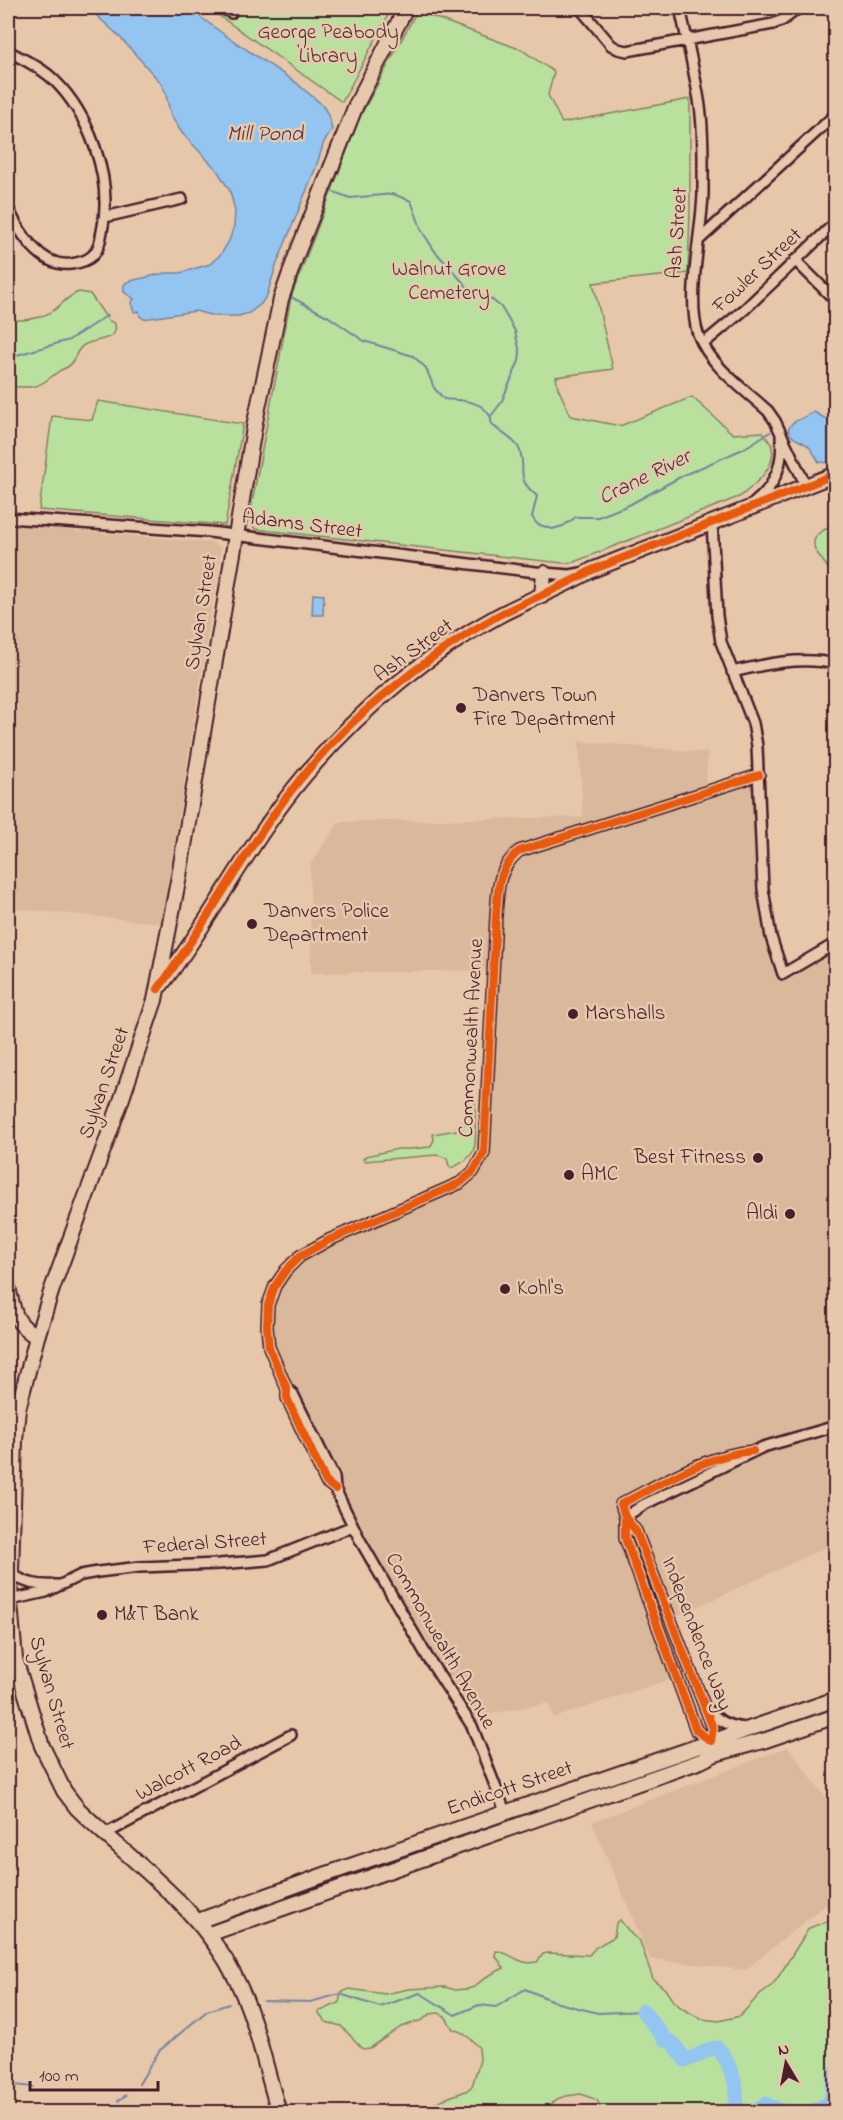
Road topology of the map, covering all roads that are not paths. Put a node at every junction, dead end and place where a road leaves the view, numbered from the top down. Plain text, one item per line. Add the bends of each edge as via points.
1 (222, 8) edge
2 (406, 8) edge
3 (580, 8) edge
4 (680, 8) edge
5 (800, 8) edge
6 (233, 10) edge
7 (687, 41) junction
8 (8, 51) edge
9 (836, 114) edge
10 (183, 199) dead end
11 (8, 209) edge
12 (105, 217) junction
13 (836, 222) edge
14 (699, 240) junction
15 (795, 260) junction
16 (836, 300) edge
17 (704, 344) junction
18 (781, 432) junction
19 (836, 474) edge
20 (806, 486) junction
21 (742, 510) junction
22 (8, 518) edge
23 (712, 522) junction
24 (236, 536) junction
25 (592, 570) junction
26 (544, 573) junction
27 (542, 596) junction
28 (836, 664) edge
29 (732, 672) junction
30 (759, 775) junction
31 (836, 944) edge
32 (158, 989) junction
33 (8, 1287) edge
34 (37, 1337) junction
35 (836, 1426) edge
36 (753, 1452) junction
37 (625, 1517) junction
38 (353, 1526) junction
39 (10, 1535) edge
40 (9, 1572) edge
41 (57, 1585) junction
42 (10, 1600) junction
43 (12, 1665) edge
44 (836, 1699) edge
45 (706, 1708) junction
46 (836, 1716) edge
47 (749, 1728) junction
48 (291, 1735) dead end
49 (713, 1748) junction
50 (506, 1814) junction
51 (511, 1828) junction
52 (105, 1834) junction
53 (288, 1888) junction
54 (293, 1904) junction
55 (198, 1921) junction
56 (228, 1928) junction
57 (209, 1934) junction
58 (223, 1956) junction
59 (279, 2112) edge

1 - 6 street
2 - 24 main road, Sylvan Street via 356,105 285,289 255,422
3 - 7 street via 618,49 636,51
4 - 7 street, Ash Street
5 - 7 street via 773,24
7 - 14 street, Ash Street via 702,128
8 - 12 street via 52,78 78,109 96,151
9 - 14 street
10 - 12 street
11 - 12 street via 43,258 64,265 78,263 97,250
13 - 15 street, Fowler Street
14 - 17 street, Ash Street via 695,320
15 - 16 street
15 - 17 street, Fowler Street
17 - 18 street, Ash Street via 721,367 768,411
18 - 20 street, Ash Street
18 - 21 street, Ash Street via 782,458 772,482 765,494
19 - 20 main road
20 - 21 main road, Ash Street
21 - 23 main road, Ash Street
22 - 24 street, Adams Street
23 - 25 main road, Ash Street
23 - 29 street via 717,616
24 - 26 street, Adams Street
24 - 32 main road, Sylvan Street
25 - 26 street, Adams Street via 570,575
25 - 27 main road, Ash Street
26 - 27 main road
27 - 32 main road, Ash Street via 462,637 390,689 350,726 274,813 198,934
28 - 29 street via 778,662
29 - 30 street via 753,723
30 - 31 street via 763,889 771,938 783,974
30 - 38 street, Commonwealth Avenue via 530,847 509,859 499,884 484,1152 473,1172 460,1183 300,1256 275,1286 268,1305 269,1347 334,1477 335,1490
32 - 34 main road, Sylvan Street
33 - 34 main road via 17,1320
34 - 39 main road, Sylvan Street via 18,1409
35 - 36 street, Independence Way
36 - 37 street, Independence Way
36 - 37 street, Independence Way via 717,1457 621,1504
37 - 45 street, Independence Way via 636,1531
37 - 49 street, Independence Way via 626,1538 696,1730
38 - 41 street, Federal Street via 268,1560 115,1569 81,1575
38 - 50 street, Commonwealth Avenue via 428,1658 468,1718
39 - 40 main road, Sylvan Street
40 - 41 street, Federal Street via 30,1584
40 - 42 main road, Sylvan Street
41 - 42 street, Federal Street via 46,1592
42 - 43 main road, Sylvan Street
43 - 52 main road, Sylvan Street via 53,1772 77,1808
44 - 47 main road, Endicott Street
45 - 47 street, Independence Way via 720,1722
45 - 49 street, Independence Way via 713,1728
46 - 49 main road, Endicott Street via 766,1740
47 - 49 main road, Endicott Street
48 - 52 street, Walcott Road
49 - 50 main road, Endicott Street
49 - 51 main road, Endicott Street via 701,1761
50 - 51 main road
50 - 53 main road, Endicott Street
51 - 54 main road, Endicott Street
52 - 55 main road, Sylvan Street
53 - 54 main road
53 - 55 main road, Endicott Street
54 - 56 main road, Endicott Street
55 - 57 main road, Sylvan Street
56 - 57 main road, Endicott Street
56 - 58 main road
57 - 58 main road, Sylvan Street
58 - 59 main road, Sylvan Street via 247,2006

